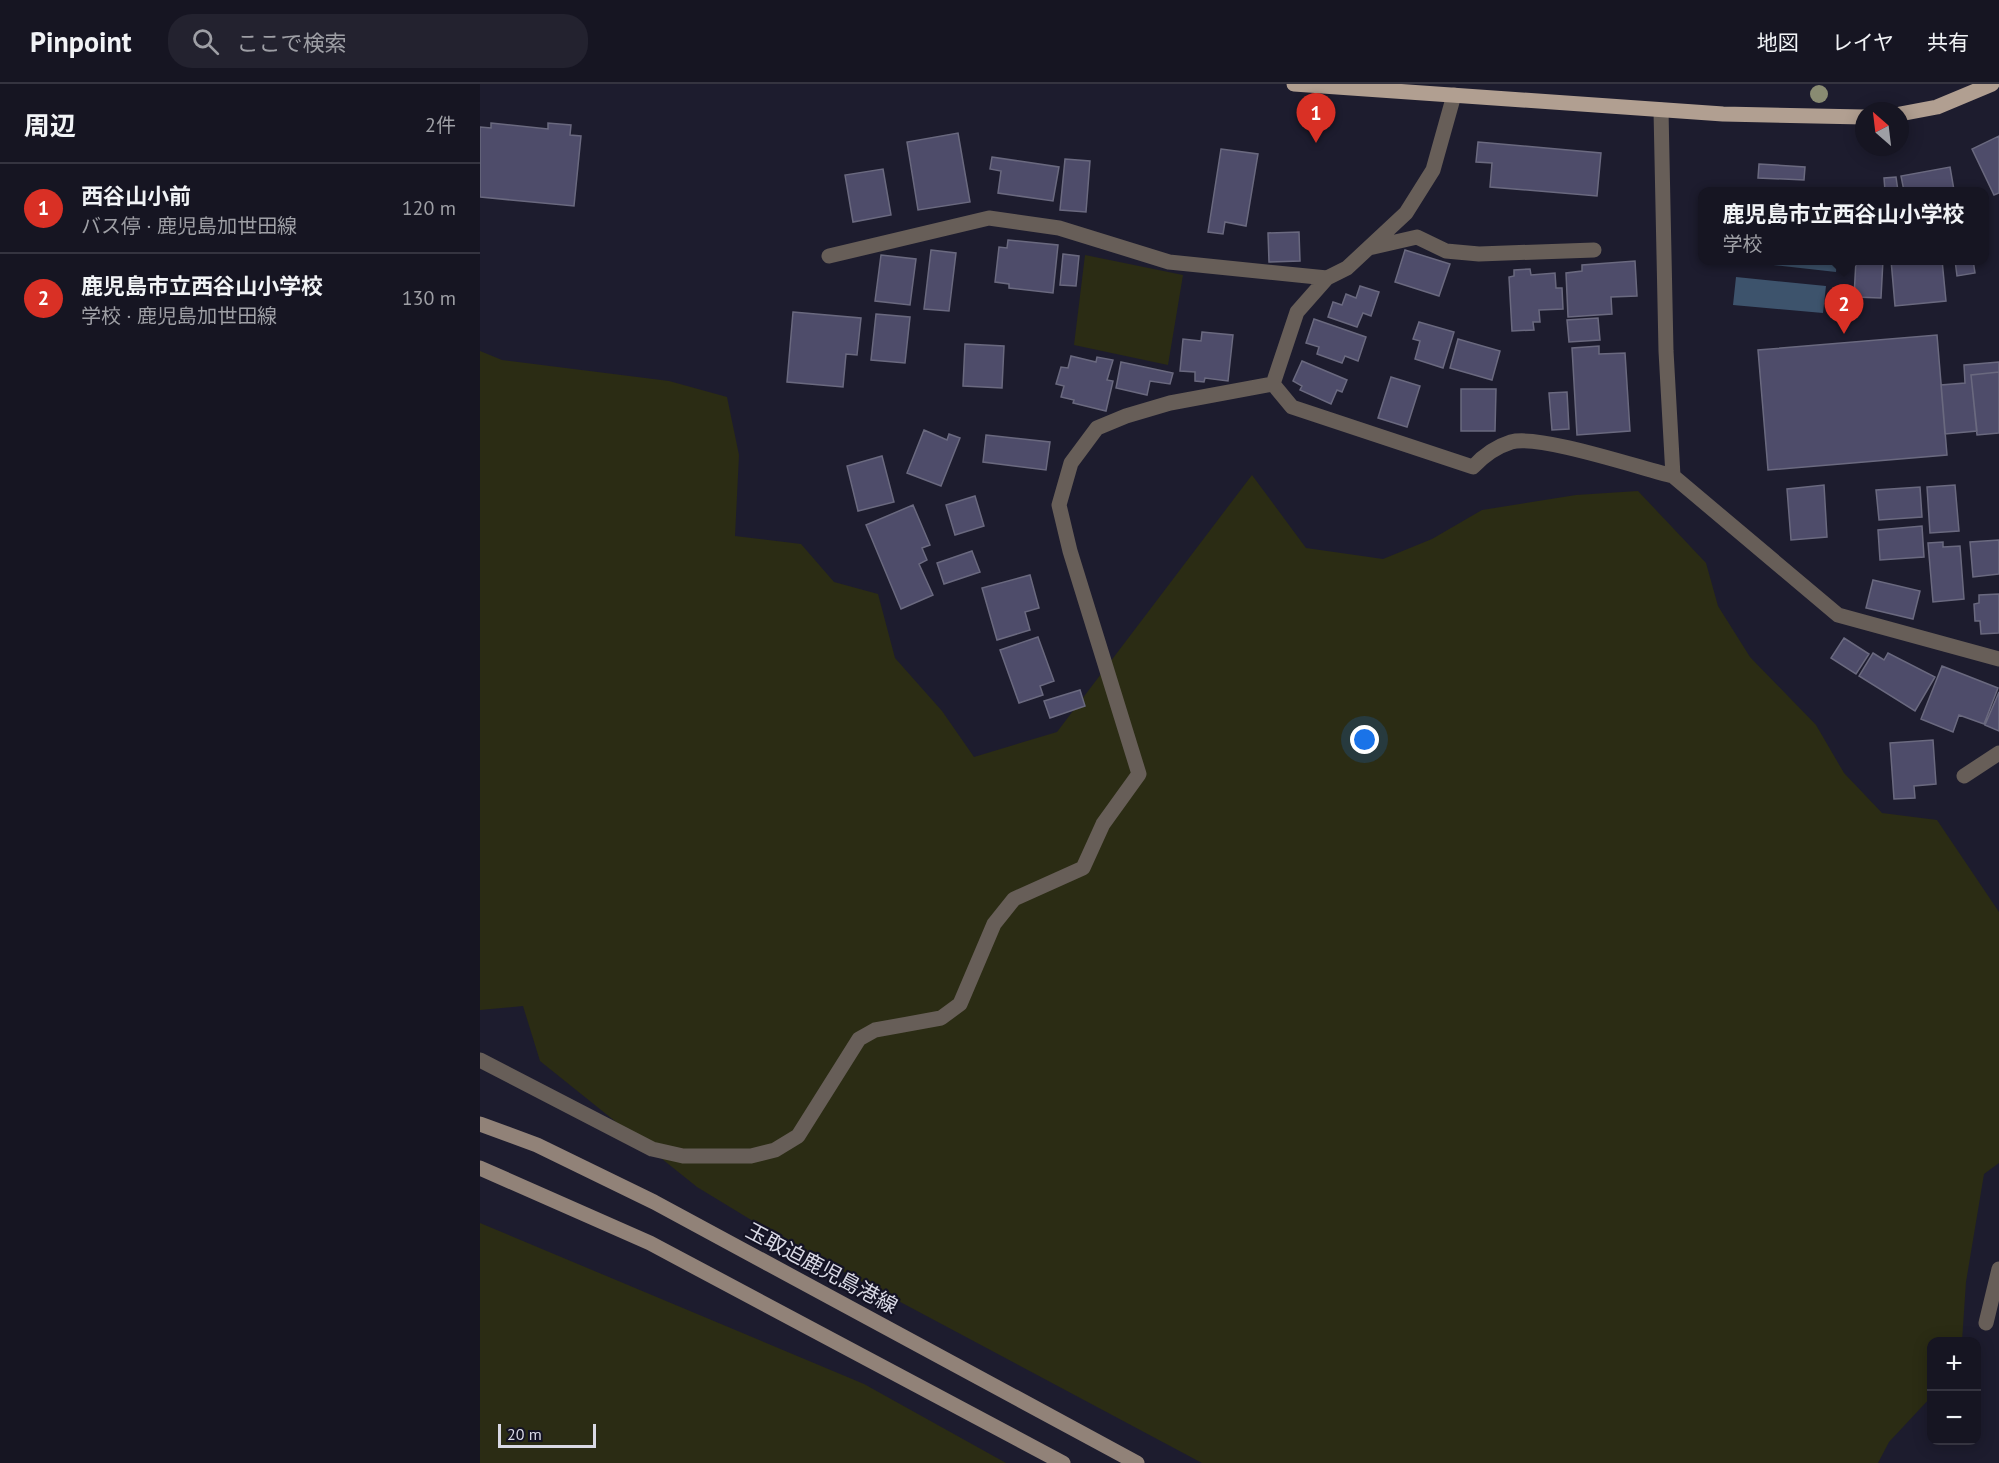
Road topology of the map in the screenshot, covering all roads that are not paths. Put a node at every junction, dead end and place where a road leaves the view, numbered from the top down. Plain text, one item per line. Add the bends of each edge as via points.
1 (1294, 84) edge
2 (1992, 84) edge
3 (1419, 88) edge
4 (1454, 95) junction
5 (1661, 110) junction
6 (1909, 112) edge
7 (1855, 117) edge
8 (1369, 248) junction
9 (1594, 250) dead end
10 (829, 256) dead end
11 (1327, 278) junction
12 (1273, 384) junction
13 (1673, 477) junction
14 (1999, 658) edge
15 (1999, 753) edge
16 (1964, 776) dead end
17 (480, 1060) edge
18 (480, 1124) edge
19 (480, 1168) edge
20 (1999, 1269) edge
21 (1986, 1323) dead end
22 (1063, 1463) edge
23 (1137, 1463) edge

1 - 3 main road
2 - 6 main road via 1937,107
3 - 4 main road
4 - 5 main road
4 - 8 street via 1433,170 1406,213
5 - 7 main road
5 - 13 street
8 - 9 street via 1417,237 1446,251 1479,254
8 - 11 street via 1347,268
10 - 11 street via 989,218 1059,228 1168,262
11 - 12 street via 1297,312
12 - 13 street via 1293,407 1473,467 1487,452 1513,441 1554,444
12 - 17 street via 1170,403 1126,416 1097,428 1071,463 1059,505 1139,774 1103,824 1083,868 1014,899 994,924 960,1004 941,1018 875,1030 860,1039 798,1136 775,1150 751,1156 683,1156 652,1149
13 - 14 street via 1838,615
15 - 16 street
18 - 23 main road, 玉取迫鹿児島港線 via 537,1145 654,1202
19 - 22 main road via 650,1243
20 - 21 street

